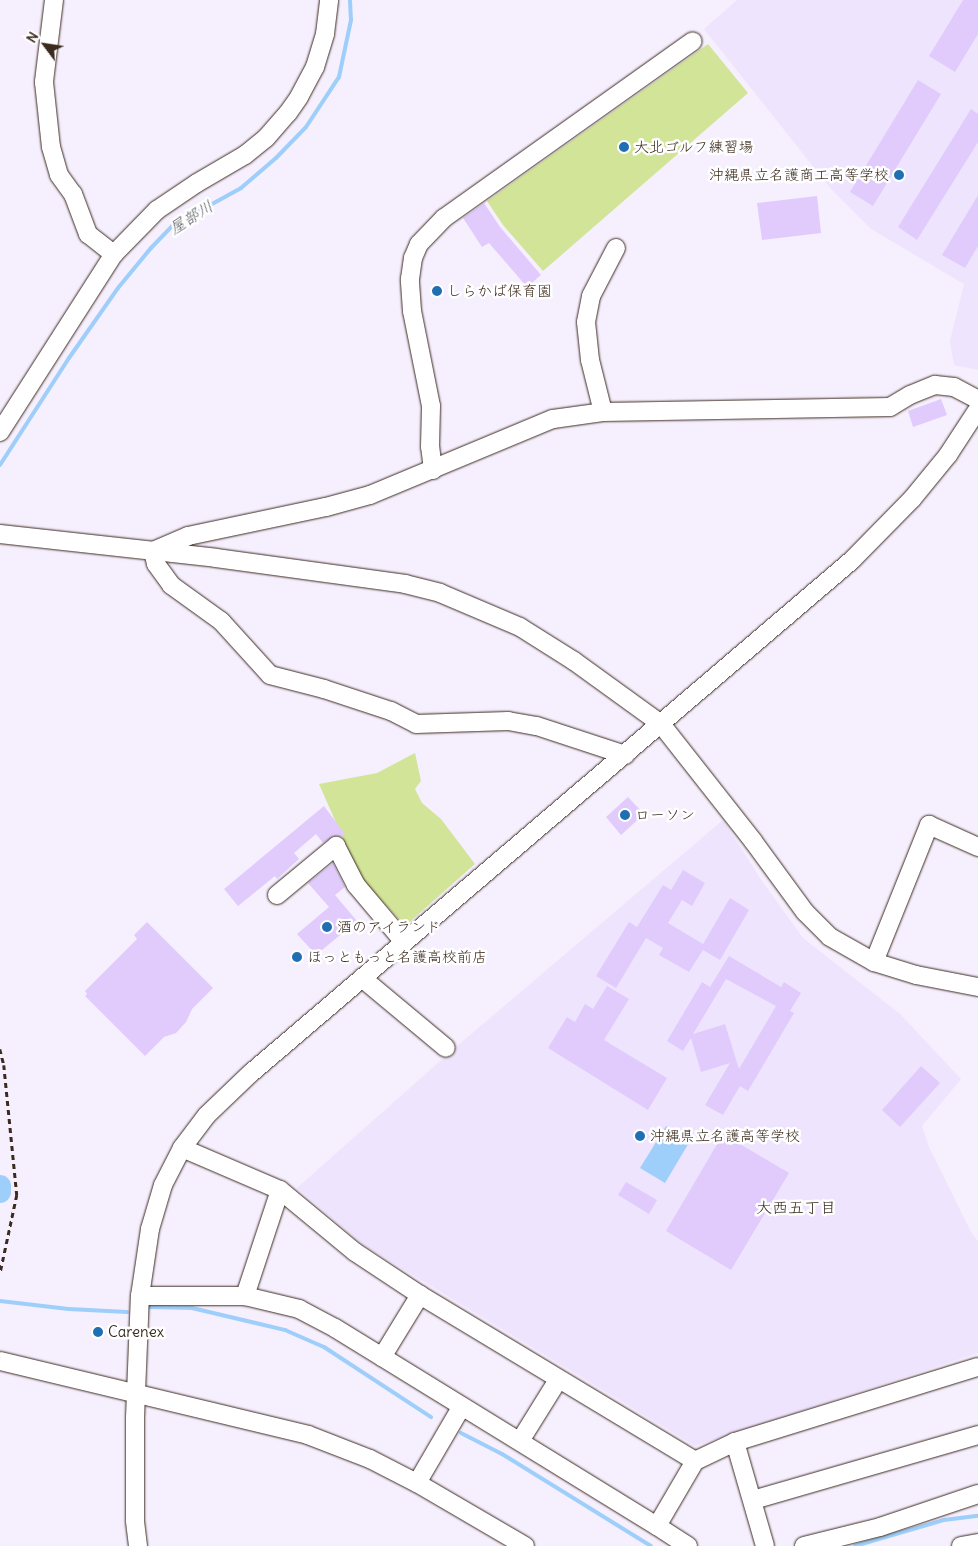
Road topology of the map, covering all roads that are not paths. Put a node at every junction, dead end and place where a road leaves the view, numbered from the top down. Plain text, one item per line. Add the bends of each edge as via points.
1 (54, 0) edge
2 (329, 0) edge
3 (693, 41) dead end
4 (616, 248) dead end
5 (114, 254) junction
6 (978, 400) edge
7 (978, 409) edge
8 (603, 412) junction
9 (0, 432) edge
10 (433, 470) junction
11 (1, 534) edge
12 (153, 551) junction
13 (661, 724) junction
14 (625, 755) junction
15 (978, 847) edge
16 (277, 895) dead end
17 (404, 942) junction
18 (874, 962) junction
19 (362, 978) junction
20 (978, 987) edge
21 (446, 1048) dead end
22 (182, 1148) junction
23 (280, 1190) junction
24 (420, 1295) junction
25 (140, 1296) junction
26 (245, 1296) junction
27 (382, 1357) junction
28 (0, 1361) edge
29 (978, 1368) edge
30 (558, 1380) junction
31 (136, 1394) junction
32 (462, 1406) junction
33 (978, 1435) edge
34 (520, 1441) junction
35 (734, 1442) junction
36 (695, 1461) junction
37 (417, 1483) junction
38 (978, 1494) edge
39 (753, 1500) junction
40 (657, 1526) junction
41 (978, 1543) edge
42 (138, 1546) edge
43 (525, 1546) edge
44 (688, 1546) edge
45 (765, 1546) edge
46 (804, 1546) edge
47 (961, 1546) edge

1 - 5 street via 44,82 51,146 59,175 73,194 88,234
2 - 5 street via 325,34 314,67 299,97 277,126 245,155 157,210
3 - 10 street via 444,218 419,244 410,279 412,311 431,406
4 - 8 street via 591,296 586,322 590,360
5 - 9 street
6 - 8 street via 954,388 936,385 910,394 890,406
7 - 13 street via 912,500 859,553
8 - 10 street via 553,419
10 - 12 street via 370,494 188,536
11 - 12 street
12 - 13 street via 405,584 440,593 520,627 574,661
12 - 14 street via 156,564 171,585 221,621 270,675 324,689 416,724 508,722 536,726
13 - 14 street
13 - 18 street via 804,912 830,937
14 - 17 street
15 - 18 street via 928,825
16 - 17 street via 336,846 356,885
17 - 19 street
18 - 20 street via 916,976
19 - 21 street
19 - 22 street via 251,1072 207,1115
22 - 23 street
22 - 25 street via 163,1185 150,1229
23 - 24 street via 356,1252
23 - 26 street
24 - 27 street
24 - 30 street
25 - 26 street
25 - 31 street
26 - 27 street via 299,1309
27 - 32 street
28 - 31 street
29 - 35 street
30 - 34 street
30 - 36 street
31 - 37 street via 308,1435 370,1459
31 - 42 street via 135,1520
32 - 34 street
32 - 37 street
33 - 39 street
34 - 40 street
35 - 36 street
35 - 39 street
36 - 40 street
37 - 43 street
38 - 46 street via 880,1528
39 - 45 street
40 - 44 street
41 - 47 street

